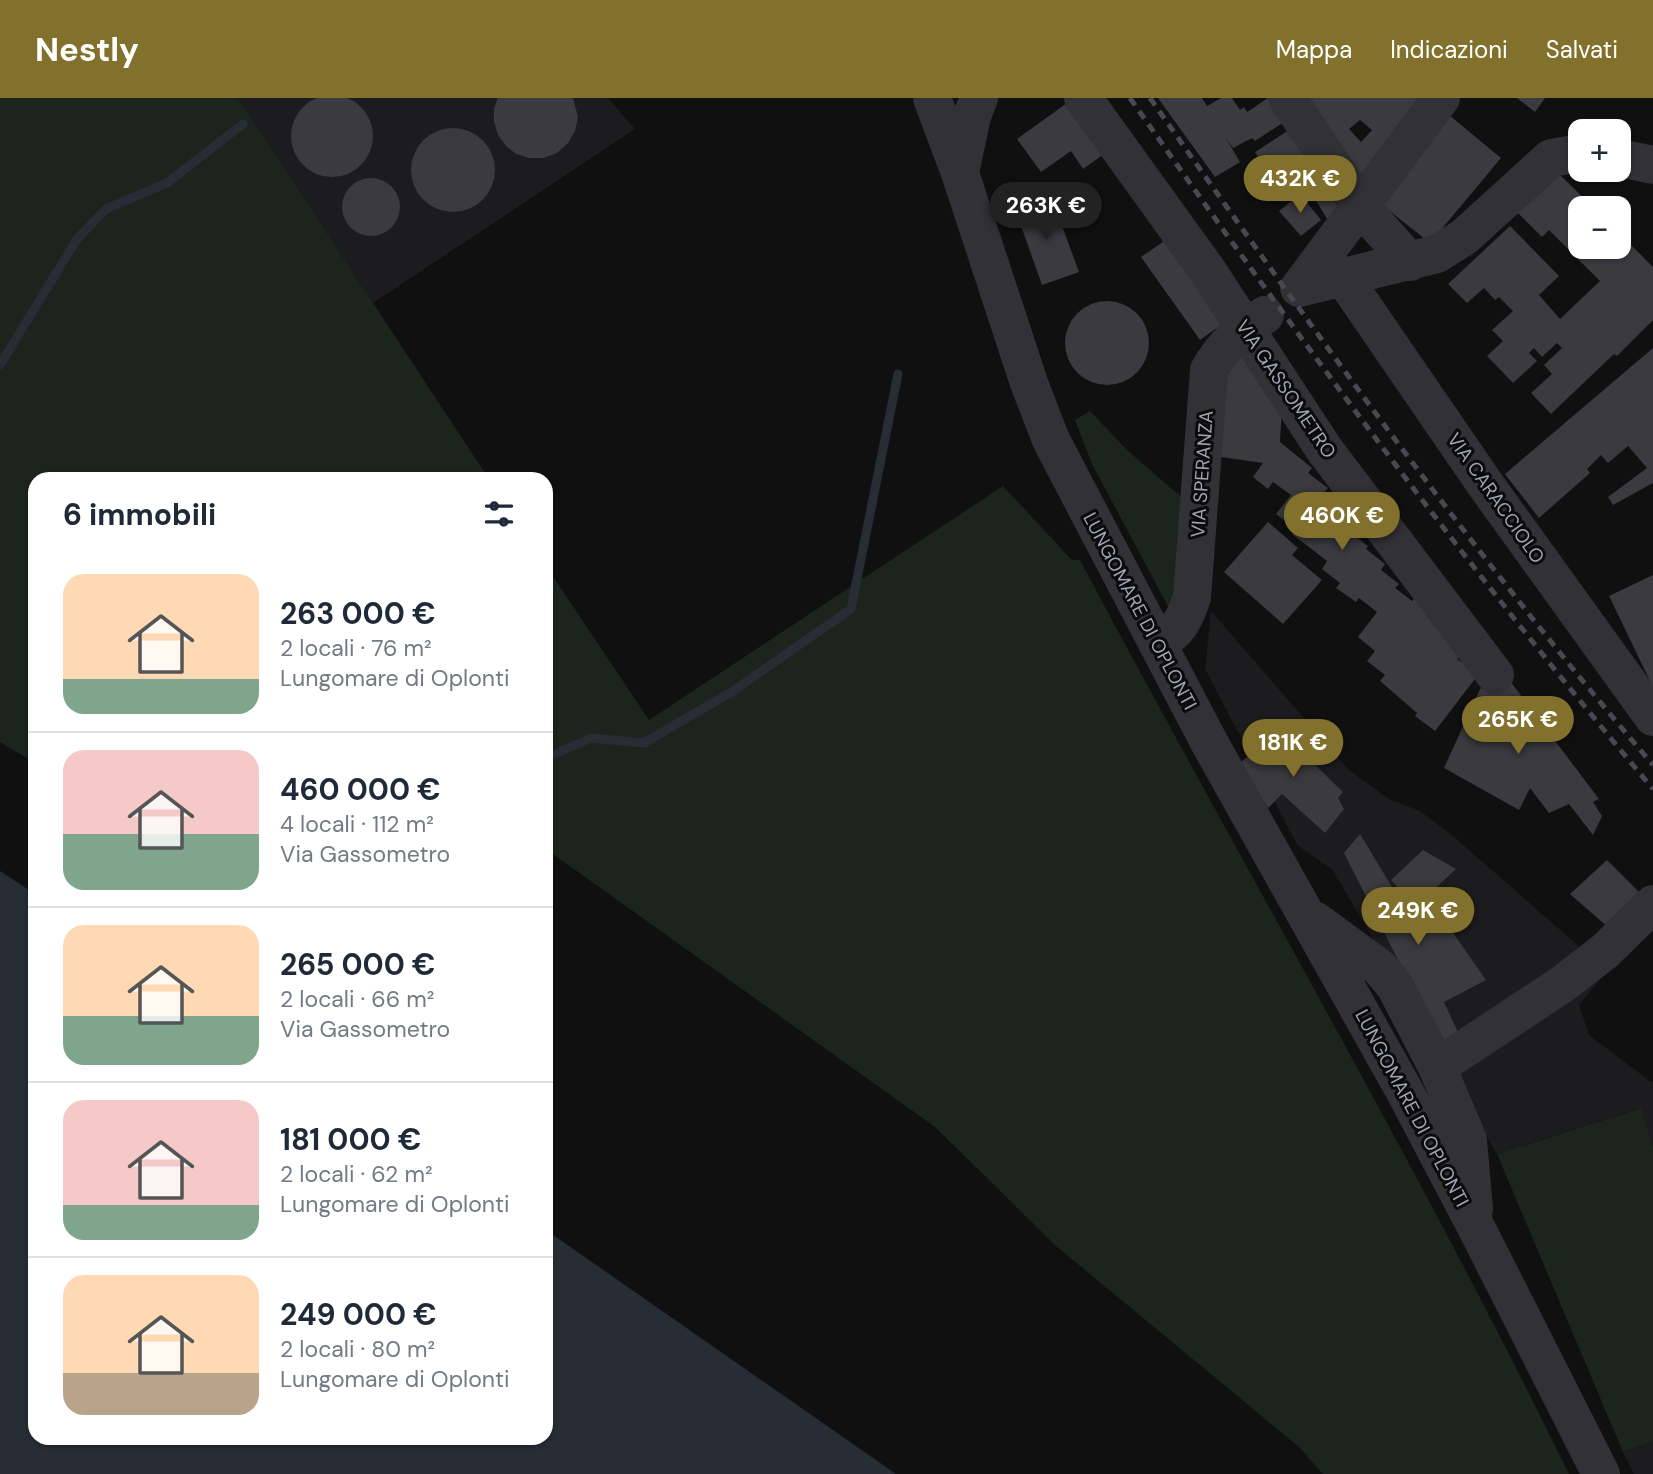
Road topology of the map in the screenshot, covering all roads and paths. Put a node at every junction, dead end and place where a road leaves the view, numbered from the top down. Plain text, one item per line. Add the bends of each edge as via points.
1 (932, 98) edge
2 (979, 98) edge
3 (1083, 98) edge
4 (1287, 98) edge
5 (1441, 98) edge
6 (1568, 155) edge
7 (1631, 160) edge
8 (1653, 164) edge
9 (960, 173) junction
10 (1360, 206) junction
11 (1410, 262) junction
12 (1343, 277) junction
13 (1255, 321) junction
14 (1157, 643) junction
15 (1495, 675) dead end
16 (1653, 717) edge
17 (1653, 904) edge
18 (1305, 912) junction
19 (1437, 1067) junction
20 (1475, 1225) junction
21 (1601, 1474) edge

1 - 9 street, LUNGOMARE DI OPLONTI
2 - 9 street, LUNGOMARE DI OPLONTI
3 - 13 street, VIA GASSOMETRO via 1207,270
4 - 10 street
5 - 10 street
6 - 11 street via 1551,158 1464,237 1437,254
7 - 8 street
9 - 14 street, LUNGOMARE DI OPLONTI via 1051,440
10 - 11 street
10 - 12 street via 1299,288
11 - 12 street
12 - 16 street, VIA CARACCIOLO
13 - 14 street, VIA SPERANZA via 1220,351 1209,370 1192,597 1184,621 1171,637
13 - 15 street, VIA GASSOMETRO via 1324,449
14 - 18 street, LUNGOMARE DI OPLONTI
17 - 19 street via 1564,983
18 - 19 street via 1380,968 1395,986
18 - 20 street, LUNGOMARE DI OPLONTI
19 - 20 street via 1468,1140
20 - 21 street, LUNGOMARE DI OPLONTI

